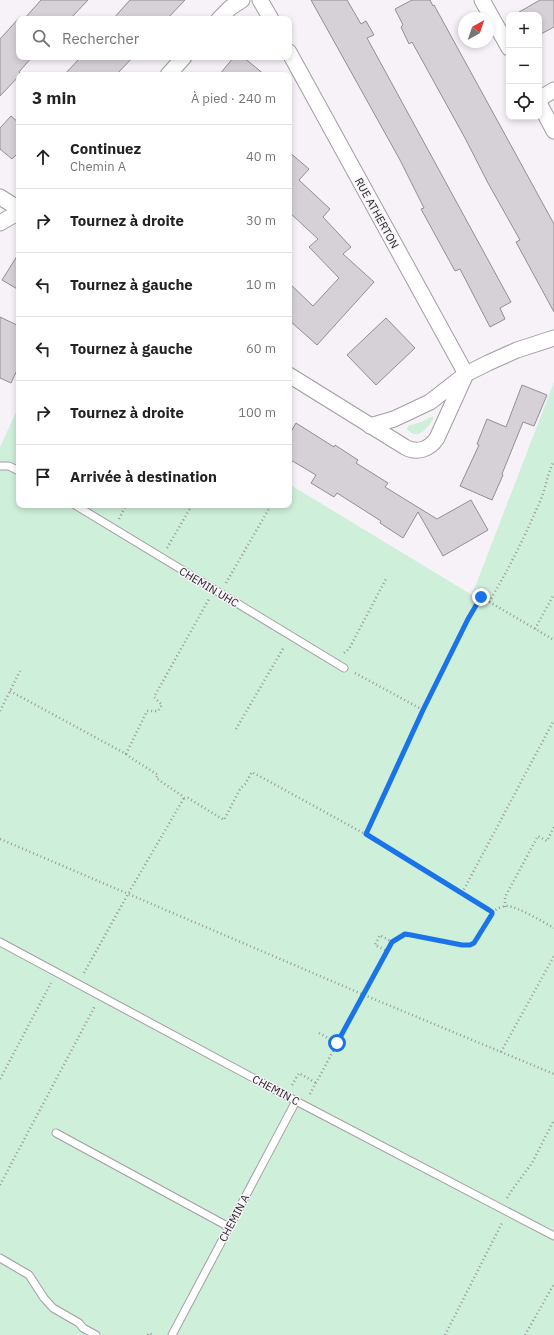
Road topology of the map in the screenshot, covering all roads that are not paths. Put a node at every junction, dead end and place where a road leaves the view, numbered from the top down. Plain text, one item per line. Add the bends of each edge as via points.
1 (242, 0) edge
2 (260, 0) edge
3 (482, 0) edge
4 (222, 16) edge
5 (269, 16) edge
6 (506, 43) edge
7 (292, 57) edge
8 (181, 60) edge
9 (171, 72) edge
10 (554, 90) edge
11 (542, 97) edge
12 (542, 109) edge
13 (554, 131) edge
14 (0, 197) edge
15 (16, 207) edge
16 (16, 215) edge
17 (0, 223) edge
18 (554, 338) edge
19 (466, 374) junction
20 (292, 377) edge
21 (370, 426) junction
22 (0, 466) edge
23 (16, 470) edge
24 (80, 508) edge
25 (348, 670) road end
26 (0, 942) edge
27 (296, 1101) junction
28 (56, 1133) dead end
29 (229, 1227) junction
30 (554, 1236) edge
31 (0, 1258) edge
32 (96, 1335) edge
33 (172, 1335) edge

1 - 4 street
2 - 5 street
3 - 6 street
7 - 19 street, RUE ATHERTON
8 - 9 street
10 - 11 street
12 - 13 street
14 - 15 street
16 - 17 street
18 - 19 street via 516,350
19 - 21 street via 430,402 394,419
19 - 21 street via 435,442 427,448 409,449
20 - 21 street
22 - 23 lane
24 - 25 lane, CHEMIN UHC
26 - 27 lane, CHEMIN C
27 - 29 lane, CHEMIN A
27 - 30 lane, CHEMIN C
28 - 29 lane
29 - 33 lane, CHEMIN A
31 - 32 lane via 29,1275 53,1308

